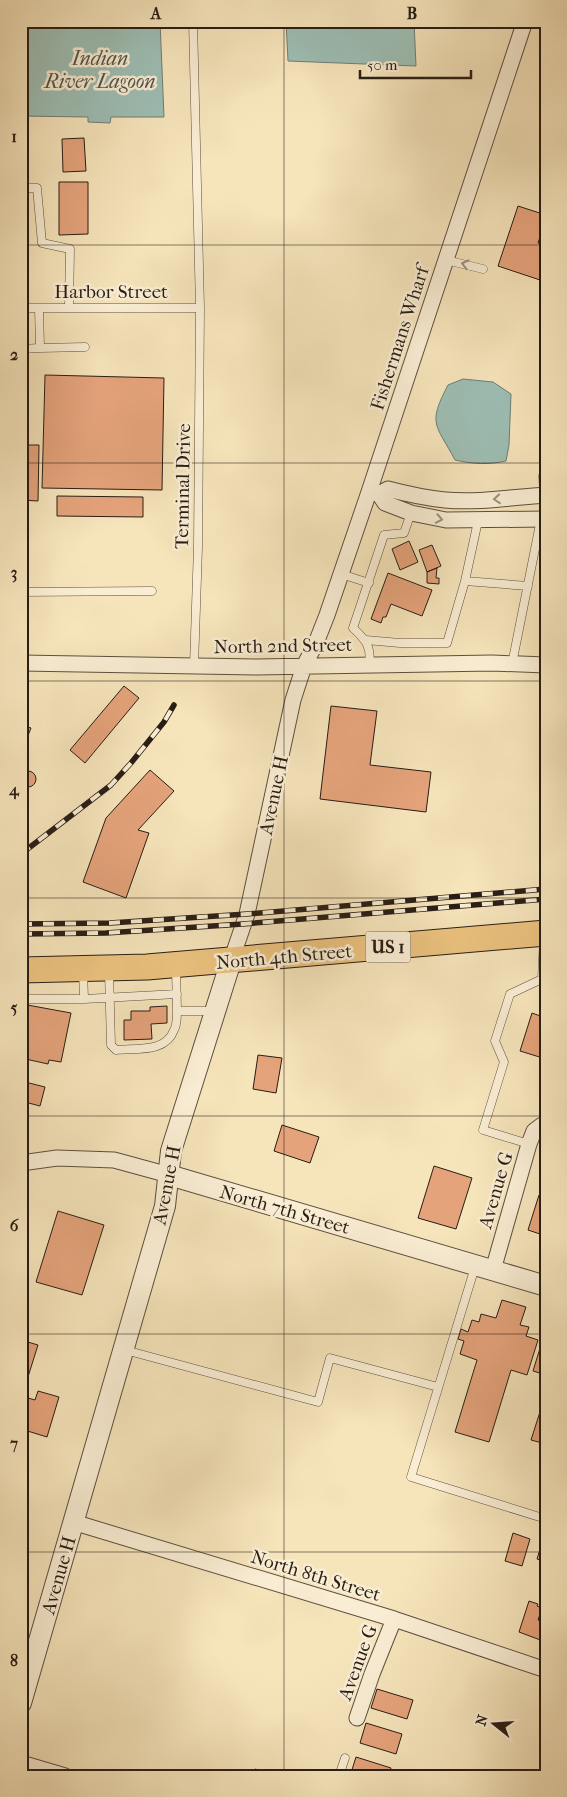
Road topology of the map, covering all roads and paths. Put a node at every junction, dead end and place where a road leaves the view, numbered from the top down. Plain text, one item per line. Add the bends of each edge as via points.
1 (193, 21) edge
2 (525, 21) edge
3 (21, 188) edge
4 (446, 260) junction
5 (483, 269) dead end
6 (69, 307) junction
7 (21, 308) edge
8 (39, 308) junction
9 (200, 308) junction
10 (85, 347) dead end
11 (40, 348) junction
12 (21, 349) edge
13 (546, 459) edge
14 (374, 493) junction
15 (545, 495) edge
16 (411, 513) junction
17 (543, 519) edge
18 (478, 521) junction
19 (341, 574) junction
20 (465, 581) junction
21 (369, 583) junction
22 (528, 586) junction
23 (152, 591) dead end
24 (21, 592) edge
25 (366, 640) junction
26 (21, 662) edge
27 (369, 664) junction
28 (512, 664) junction
29 (546, 665) edge
30 (194, 666) junction
31 (304, 666) junction
32 (545, 933) edge
33 (231, 961) junction
34 (176, 965) junction
35 (109, 968) junction
36 (83, 969) junction
37 (21, 970) edge
38 (544, 980) edge
39 (177, 994) junction
40 (110, 998) junction
41 (21, 999) edge
42 (84, 999) junction
43 (178, 1011) junction
44 (216, 1011) junction
45 (544, 1125) edge
46 (529, 1144) junction
47 (21, 1163) edge
48 (169, 1175) junction
49 (484, 1267) junction
50 (546, 1286) edge
51 (123, 1349) junction
52 (438, 1387) junction
53 (546, 1519) edge
54 (73, 1522) junction
55 (394, 1620) junction
56 (546, 1670) edge
57 (21, 1703) edge
58 (357, 1718) dead end
59 (344, 1758) dead end
60 (21, 1763) edge
61 (65, 1776) edge
62 (340, 1776) edge

1 - 9 lane, Terminal Drive
2 - 4 street, Fishermans Wharf
3 - 6 lane via 37,188 42,243 70,249
5 -> 4 lane
4 - 14 street, Fishermans Wharf
6 - 8 lane, Harbor Street
6 - 9 lane, Harbor Street
7 - 8 lane, Harbor Street
8 - 11 lane
9 - 30 lane, Terminal Drive
10 - 11 lane
11 - 12 lane
13 - 15 lane
15 -> 14 street via 446,500 388,490
14 - 16 street via 385,503
14 - 19 street, Fishermans Wharf
16 -> 18 street via 446,520
16 - 21 lane via 404,533 384,535
17 - 18 street
17 - 22 lane
18 - 20 lane
19 - 21 lane
19 - 31 street, Fishermans Wharf via 316,643
20 - 22 lane
20 - 25 lane via 447,643
21 - 25 lane via 353,628
22 - 28 lane
23 - 24 lane
25 - 27 lane via 371,654
26 - 30 street, North 2nd Street
27 - 28 street, North 2nd Street
27 - 31 street, North 2nd Street
28 - 29 street, North 2nd Street
30 - 31 street, North 2nd Street
31 - 33 street, Avenue H via 293,700 247,914
32 - 33 main road, North 4th Street / US 1
32 - 38 lane
33 - 34 main road, North 4th Street / US 1
33 - 44 street, Avenue H
34 - 35 main road, North 4th Street / US 1
34 - 39 lane
35 - 36 main road, North 4th Street / US 1
35 - 40 lane
36 - 37 main road, North 4th Street / US 1
36 - 42 lane
38 - 46 lane via 510,994 495,1041 504,1062 484,1130
39 - 40 lane
39 - 43 lane
40 - 42 lane
40 - 43 lane via 111,1045 116,1050 160,1047 175,1030
41 - 42 lane
43 - 44 lane
44 - 48 street, Avenue H via 171,1151
45 - 46 street, Avenue G via 534,1131
46 - 49 street, Avenue G
47 - 48 street, North 7th Street via 57,1158 114,1160
48 - 49 street, North 7th Street
48 - 51 street, Avenue H via 164,1206
49 - 50 street, North 7th Street
49 - 52 lane
51 - 52 lane via 318,1402 330,1358
51 - 54 street, Avenue H
52 - 53 lane via 411,1477
54 - 55 street, North 8th Street
54 - 57 street, Avenue H
55 - 56 street, North 8th Street
55 - 58 street, Avenue G
59 - 62 lane
60 - 61 street

